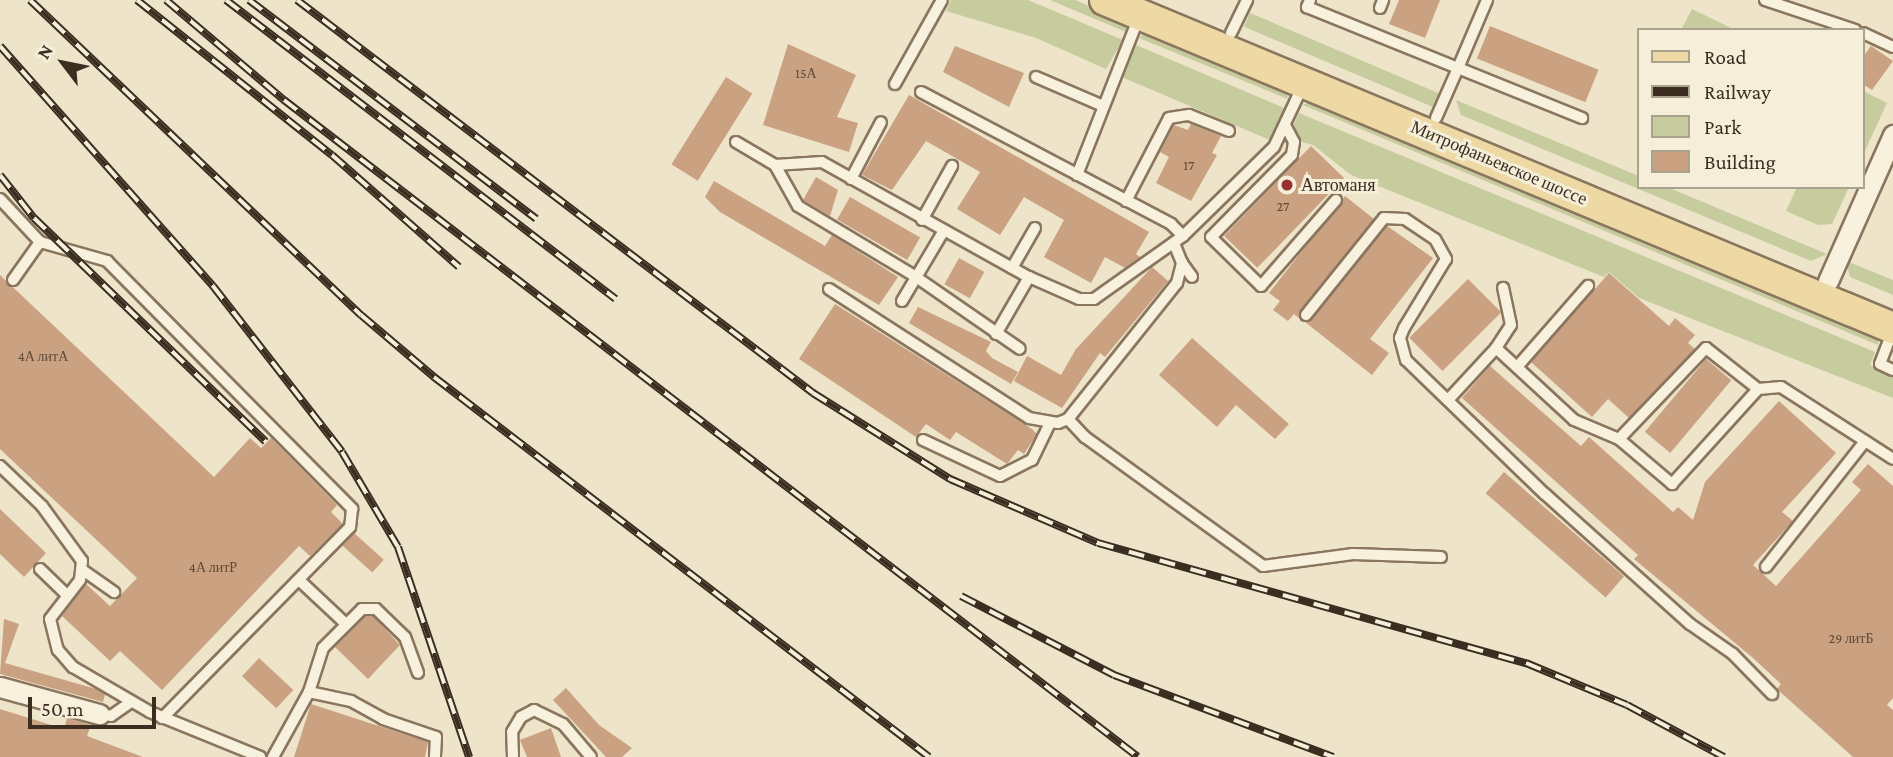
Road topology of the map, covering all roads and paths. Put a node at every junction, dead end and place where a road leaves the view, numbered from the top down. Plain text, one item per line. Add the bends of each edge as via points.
1 (942, 0) edge
2 (1105, 0) edge
3 (1247, 0) edge
4 (1310, 0) edge
5 (1487, 0) edge
6 (1765, 0) edge
7 (1146, 7) edge
8 (1849, 28) edge
9 (1231, 33) junction
10 (1865, 34) edge
11 (1893, 47) edge
12 (1458, 68) junction
13 (1036, 77) dead end
14 (1304, 82) junction
15 (895, 84) dead end
16 (921, 92) dead end
17 (1101, 105) junction
18 (1436, 118) junction
19 (1582, 118) dead end
20 (881, 122) dead end
21 (1285, 125) junction
22 (1229, 131) dead end
23 (1893, 135) edge
24 (736, 142) dead end
25 (775, 165) junction
26 (952, 166) dead end
27 (1077, 175) junction
28 (851, 179) junction
29 (0, 199) edge
30 (1336, 200) dead end
31 (1126, 201) junction
32 (922, 220) junction
33 (1035, 228) dead end
34 (943, 232) junction
35 (1178, 239) junction
36 (40, 242) junction
37 (1182, 263) junction
38 (1012, 268) junction
39 (916, 277) junction
40 (1029, 277) junction
41 (1192, 277) dead end
42 (13, 279) dead end
43 (1588, 286) dead end
44 (1503, 288) dead end
45 (829, 289) dead end
46 (1825, 289) junction
47 (902, 302) dead end
48 (1893, 308) edge
49 (1306, 315) dead end
50 (1893, 328) edge
51 (996, 334) junction
52 (1496, 348) junction
53 (1020, 349) dead end
54 (1517, 366) junction
55 (1893, 370) edge
56 (1758, 389) junction
57 (1448, 400) junction
58 (1068, 419) junction
59 (1050, 423) junction
60 (1619, 439) junction
61 (923, 440) dead end
62 (1865, 441) junction
63 (1893, 459) edge
64 (0, 466) edge
65 (1441, 557) dead end
66 (1766, 567) dead end
67 (40, 569) dead end
68 (84, 571) junction
69 (299, 580) junction
70 (114, 592) dead end
71 (66, 594) junction
72 (345, 623) junction
73 (418, 673) dead end
74 (0, 687) edge
75 (309, 692) junction
76 (1772, 694) dead end
77 (131, 702) junction
78 (99, 714) joint
79 (162, 718) junction
80 (260, 757) edge
81 (273, 757) edge
82 (435, 757) edge
83 (513, 757) edge
84 (591, 757) edge

1 - 15 lane
2 - 7 main road, Митрофаньевское шоссе
3 - 9 lane
4 - 12 lane via 1307,7
5 - 12 lane
6 - 8 lane
7 - 9 main road, Митрофаньевское шоссе
7 - 14 main road, Митрофаньевское шоссе
7 - 17 lane
9 - 18 main road, Митрофаньевское шоссе
10 - 11 lane
12 - 18 lane
12 - 19 lane
13 - 17 lane
14 - 21 lane
14 - 46 main road, Митрофаньевское шоссе
16 - 27 lane
17 - 27 lane
18 - 46 main road, Митрофаньевское шоссе
20 - 28 lane
21 - 30 lane via 1294,142 1292,155 1211,237 1261,286
21 - 35 lane via 1274,147
22 - 31 lane via 1189,115 1170,118
23 - 46 street
24 - 25 lane
25 - 28 lane via 822,162
25 - 39 lane via 799,206
26 - 32 lane
27 - 31 lane
28 - 32 lane
29 - 36 lane
31 - 35 lane
32 - 34 lane
33 - 38 lane
34 - 38 lane
34 - 39 lane
35 - 37 lane
35 - 40 lane via 1094,299 1079,299
36 - 42 lane
36 - 69 lane via 107,261 347,497 354,518 350,527
37 - 41 lane
37 - 58 lane via 1177,284
38 - 40 lane
39 - 47 lane
39 - 51 lane
40 - 51 lane
43 - 54 lane
44 - 52 lane via 1511,325
45 - 59 lane via 1029,418
46 - 48 main road, Митрофаньевское шоссе
46 - 50 main road, Митрофаньевское шоссе
49 - 57 lane via 1384,218 1405,219 1435,239 1446,259 1404,328 1401,349
50 - 55 lane via 1880,364
51 - 53 lane
52 - 54 lane
52 - 57 lane
54 - 60 lane via 1574,420
56 - 60 lane via 1706,348
56 - 60 lane via 1672,484
56 - 62 lane via 1781,387
57 - 76 lane
58 - 59 lane
58 - 65 lane via 1262,566 1353,554
59 - 61 lane via 1032,460 1000,476
62 - 63 lane
62 - 66 lane
64 - 68 lane via 42,506
67 - 71 lane
68 - 70 lane
68 - 71 lane
69 - 72 lane
69 - 79 lane
71 - 77 lane via 50,618 58,650 73,667
72 - 73 lane via 368,606 376,609 405,637
72 - 75 lane via 323,648
74 - 78 street
75 - 81 lane
75 - 82 lane via 351,701 383,719 436,737
77 - 78 lane via 111,716
77 - 79 lane
79 - 80 lane
83 - 84 lane via 512,732 521,717 534,710 563,724

